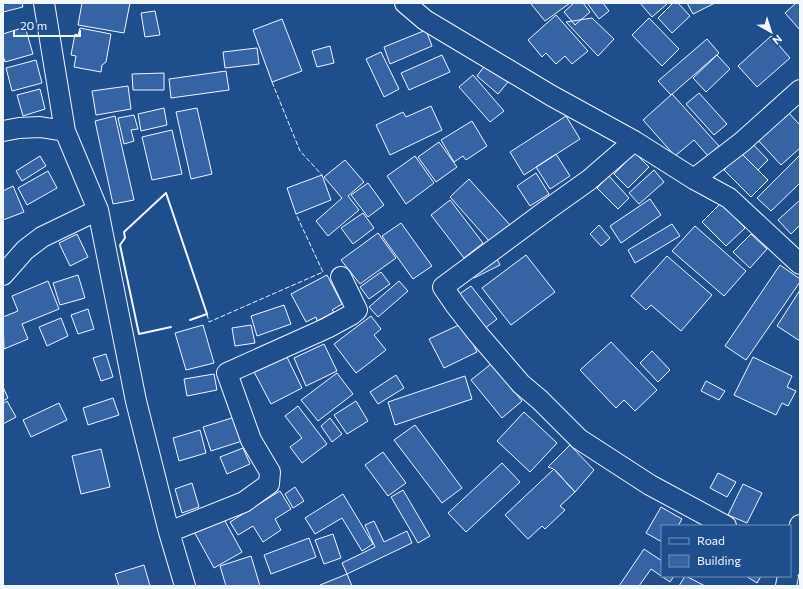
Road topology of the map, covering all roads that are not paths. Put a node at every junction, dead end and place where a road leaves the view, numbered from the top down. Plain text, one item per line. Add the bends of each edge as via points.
1 (44, 3) edge
2 (405, 3) edge
3 (800, 90) edge
4 (3, 131) edge
5 (65, 131) junction
6 (634, 142) junction
7 (694, 179) junction
8 (98, 210) junction
9 (800, 264) edge
10 (3, 275) edge
11 (341, 277) dead end
12 (724, 525) edge
13 (800, 525) edge
14 (169, 532) junction
15 (791, 564) edge
16 (185, 586) edge

1 - 5 street
2 - 6 street via 424,20
3 - 7 street via 742,142
4 - 5 street via 40,127
5 - 8 street
6 - 7 street
6 - 12 street via 589,180 443,287 478,334 521,384 579,439 650,485
7 - 9 street via 729,198
8 - 10 street via 42,236 25,250
8 - 14 street via 136,401
11 - 14 street via 357,310 327,328 227,373 250,440 270,472 269,484 244,502
13 - 15 street
14 - 16 street

